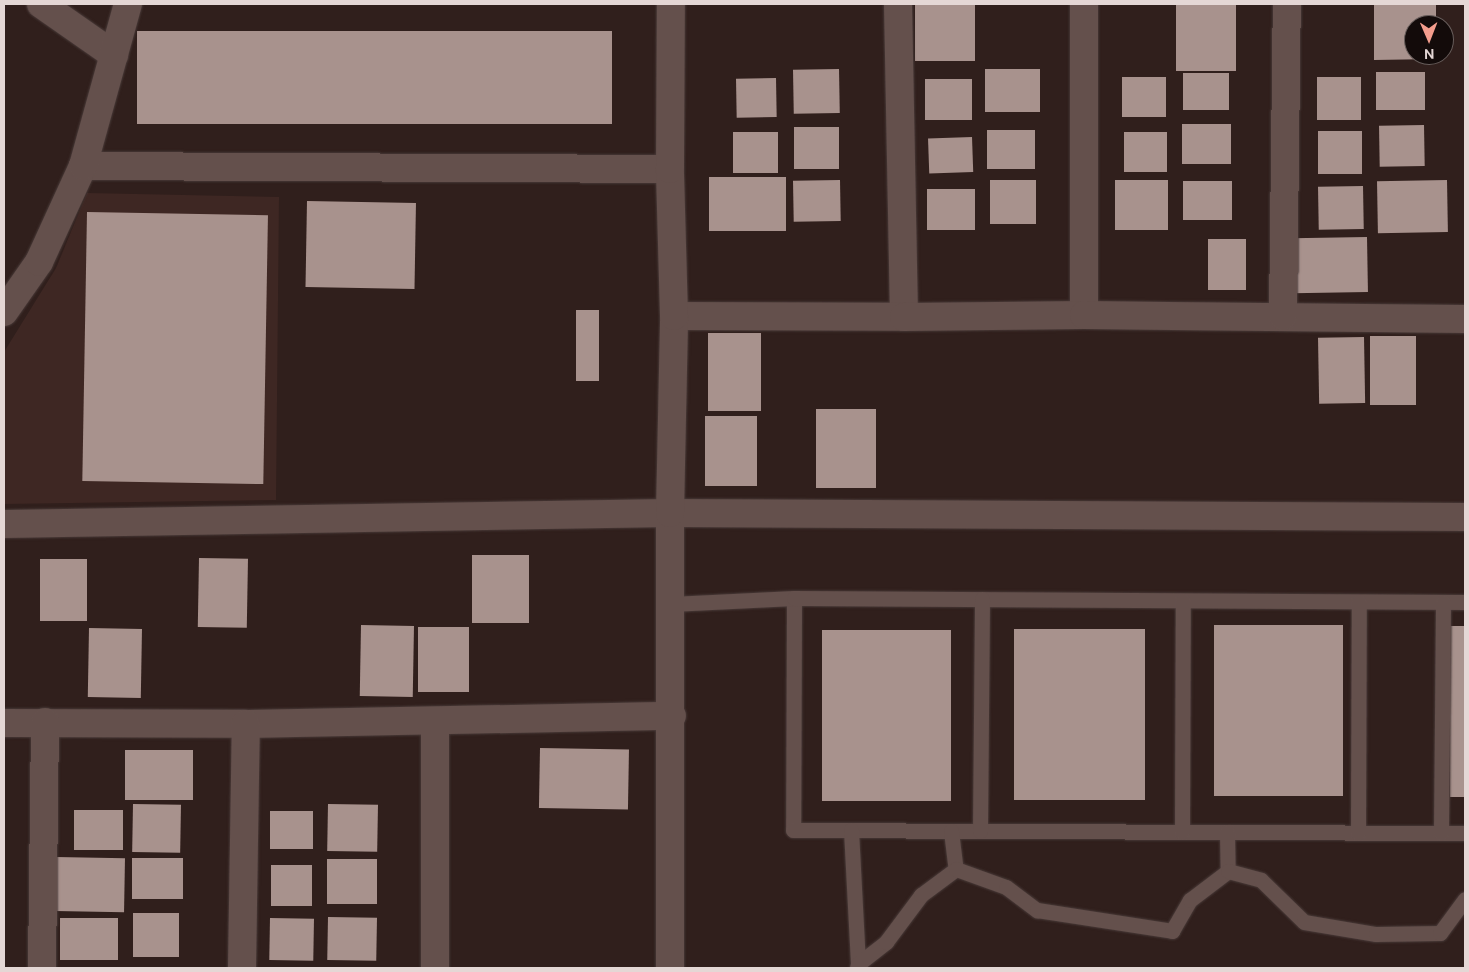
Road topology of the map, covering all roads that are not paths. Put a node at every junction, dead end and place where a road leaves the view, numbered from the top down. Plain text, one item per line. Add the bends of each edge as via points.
1 (42, 4) edge
2 (128, 4) edge
3 (672, 4) edge
4 (898, 4) edge
5 (1084, 4) edge
6 (1287, 4) edge
7 (114, 55) junction
8 (83, 166) junction
9 (670, 169) junction
10 (4, 312) edge
11 (1084, 315) junction
12 (674, 316) junction
13 (1283, 316) junction
14 (904, 318) junction
15 (1465, 319) edge
16 (670, 513) junction
17 (1465, 517) edge
18 (4, 524) edge
19 (794, 598) junction
20 (982, 599) junction
21 (1183, 601) junction
22 (1359, 602) junction
23 (1443, 602) junction
24 (1465, 602) edge
25 (671, 604) junction
26 (672, 716) junction
27 (45, 722) junction
28 (435, 722) junction
29 (4, 723) edge
30 (246, 724) junction
31 (851, 830) junction
32 (951, 831) junction
33 (980, 831) junction
34 (1182, 832) junction
35 (1226, 832) junction
36 (1358, 833) junction
37 (1441, 833) junction
38 (1465, 834) edge
39 (956, 869) junction
40 (1228, 871) junction
41 (1465, 899) edge
42 (858, 966) edge
43 (42, 968) edge
44 (242, 968) edge
45 (435, 968) edge
46 (670, 968) edge

1 - 7 street
2 - 7 street
3 - 9 street
4 - 14 street
5 - 11 street
6 - 13 street
7 - 8 street
8 - 9 street
8 - 10 street via 39,262
9 - 12 street
11 - 13 street
11 - 14 street
12 - 14 street
12 - 16 street
13 - 15 street
16 - 17 street
16 - 18 street
16 - 25 street
19 - 20 lane
19 - 25 lane
19 - 31 lane via 793,830
20 - 21 lane
20 - 33 lane
21 - 22 lane
21 - 34 lane
22 - 23 lane
22 - 36 lane
23 - 24 lane
23 - 37 lane
25 - 26 street
26 - 28 street
26 - 46 street
27 - 29 street
27 - 30 street
27 - 43 street
28 - 30 street
28 - 45 street
30 - 44 street
31 - 32 lane
31 - 42 lane
32 - 33 lane
32 - 39 lane
33 - 34 lane
34 - 35 lane
35 - 36 lane
35 - 40 lane
36 - 37 lane
37 - 38 lane
39 - 40 lane via 1006,887 1037,910 1172,931 1190,900
39 - 42 lane via 921,895 886,942
40 - 41 lane via 1261,880 1304,922 1376,934 1440,933

